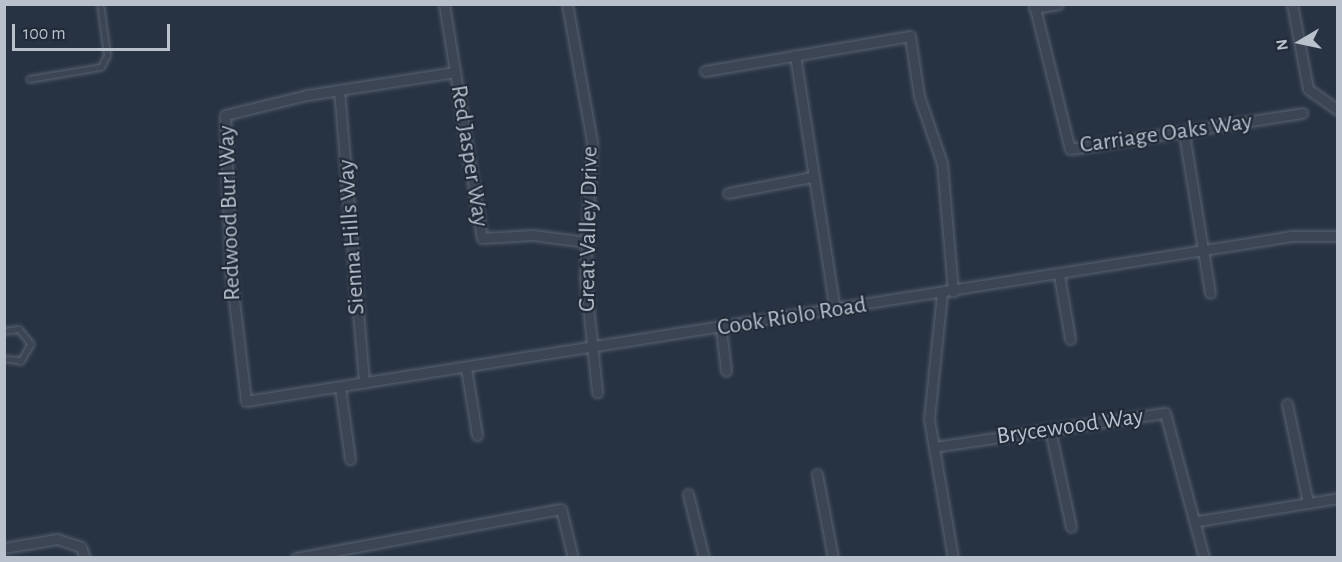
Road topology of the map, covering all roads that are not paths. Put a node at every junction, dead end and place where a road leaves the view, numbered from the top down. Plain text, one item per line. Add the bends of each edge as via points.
1 (100, 4) edge
2 (444, 4) edge
3 (567, 4) edge
4 (1058, 4) edge
5 (1292, 4) edge
6 (1034, 6) edge
7 (795, 55) junction
8 (705, 71) dead end
9 (456, 72) junction
10 (29, 79) dead end
11 (339, 90) junction
12 (1338, 110) edge
13 (1302, 113) dead end
14 (1184, 134) junction
15 (812, 177) junction
16 (728, 193) dead end
17 (1338, 236) edge
18 (587, 242) junction
19 (1204, 250) junction
20 (1059, 275) junction
21 (953, 292) junction
22 (1210, 292) dead end
23 (942, 293) junction
24 (836, 310) junction
25 (721, 329) junction
26 (4, 332) edge
27 (1070, 339) dead end
28 (591, 347) junction
29 (4, 359) edge
30 (466, 368) junction
31 (726, 371) dead end
32 (364, 383) junction
33 (340, 388) junction
34 (597, 392) dead end
35 (246, 401) joint
36 (1287, 404) dead end
37 (1050, 430) junction
38 (477, 435) dead end
39 (934, 447) junction
40 (350, 459) dead end
41 (817, 474) dead end
42 (688, 495) dead end
43 (1338, 498) edge
44 (1308, 503) junction
45 (1198, 521) junction
46 (1071, 527) dead end
47 (4, 548) edge
48 (85, 558) edge
49 (296, 558) edge
50 (573, 558) edge
51 (704, 558) edge
52 (833, 558) edge
53 (953, 558) edge
54 (1204, 558) edge

1 - 10 lane via 107,55 101,67
2 - 9 street, Red Jasper Way
3 - 18 street, Great Valley Drive via 592,141
4 - 6 street
5 - 12 street via 1308,89
6 - 14 street, Carriage Oaks Way via 1070,149
7 - 8 street
7 - 15 street
7 - 21 street via 909,36 919,96 942,163
9 - 11 street, Redwood Burl Way
9 - 18 street, Red Jasper Way via 482,238 533,235
11 - 32 street, Sienna Hills Way
11 - 35 street, Redwood Burl Way via 225,115 231,275
13 - 14 street, Carriage Oaks Way
14 - 19 street
15 - 16 street
15 - 24 street
17 - 19 street, Cook Riolo Road via 1292,236
18 - 28 street, Great Valley Drive
19 - 20 street, Cook Riolo Road
19 - 22 street
20 - 21 street, Cook Riolo Road
20 - 27 street
21 - 23 street, Cook Riolo Road
23 - 24 street, Cook Riolo Road
23 - 39 street via 929,394
24 - 25 street, Cook Riolo Road
25 - 28 street, Cook Riolo Road
25 - 31 street
26 - 29 lane via 19,329 31,344 21,360
28 - 30 street, Cook Riolo Road
28 - 34 street, Great Valley Drive
30 - 32 street, Cook Riolo Road
30 - 38 street
32 - 33 street, Cook Riolo Road
33 - 35 street, Cook Riolo Road
33 - 40 street
36 - 44 street
37 - 39 street, Brycewood Way
37 - 45 street, Brycewood Way via 1165,413
37 - 46 street
39 - 53 street
41 - 52 street
42 - 51 street
43 - 44 street
44 - 45 street
45 - 54 street, Brycewood Way
47 - 48 street via 57,539 81,547
49 - 50 street via 561,509

